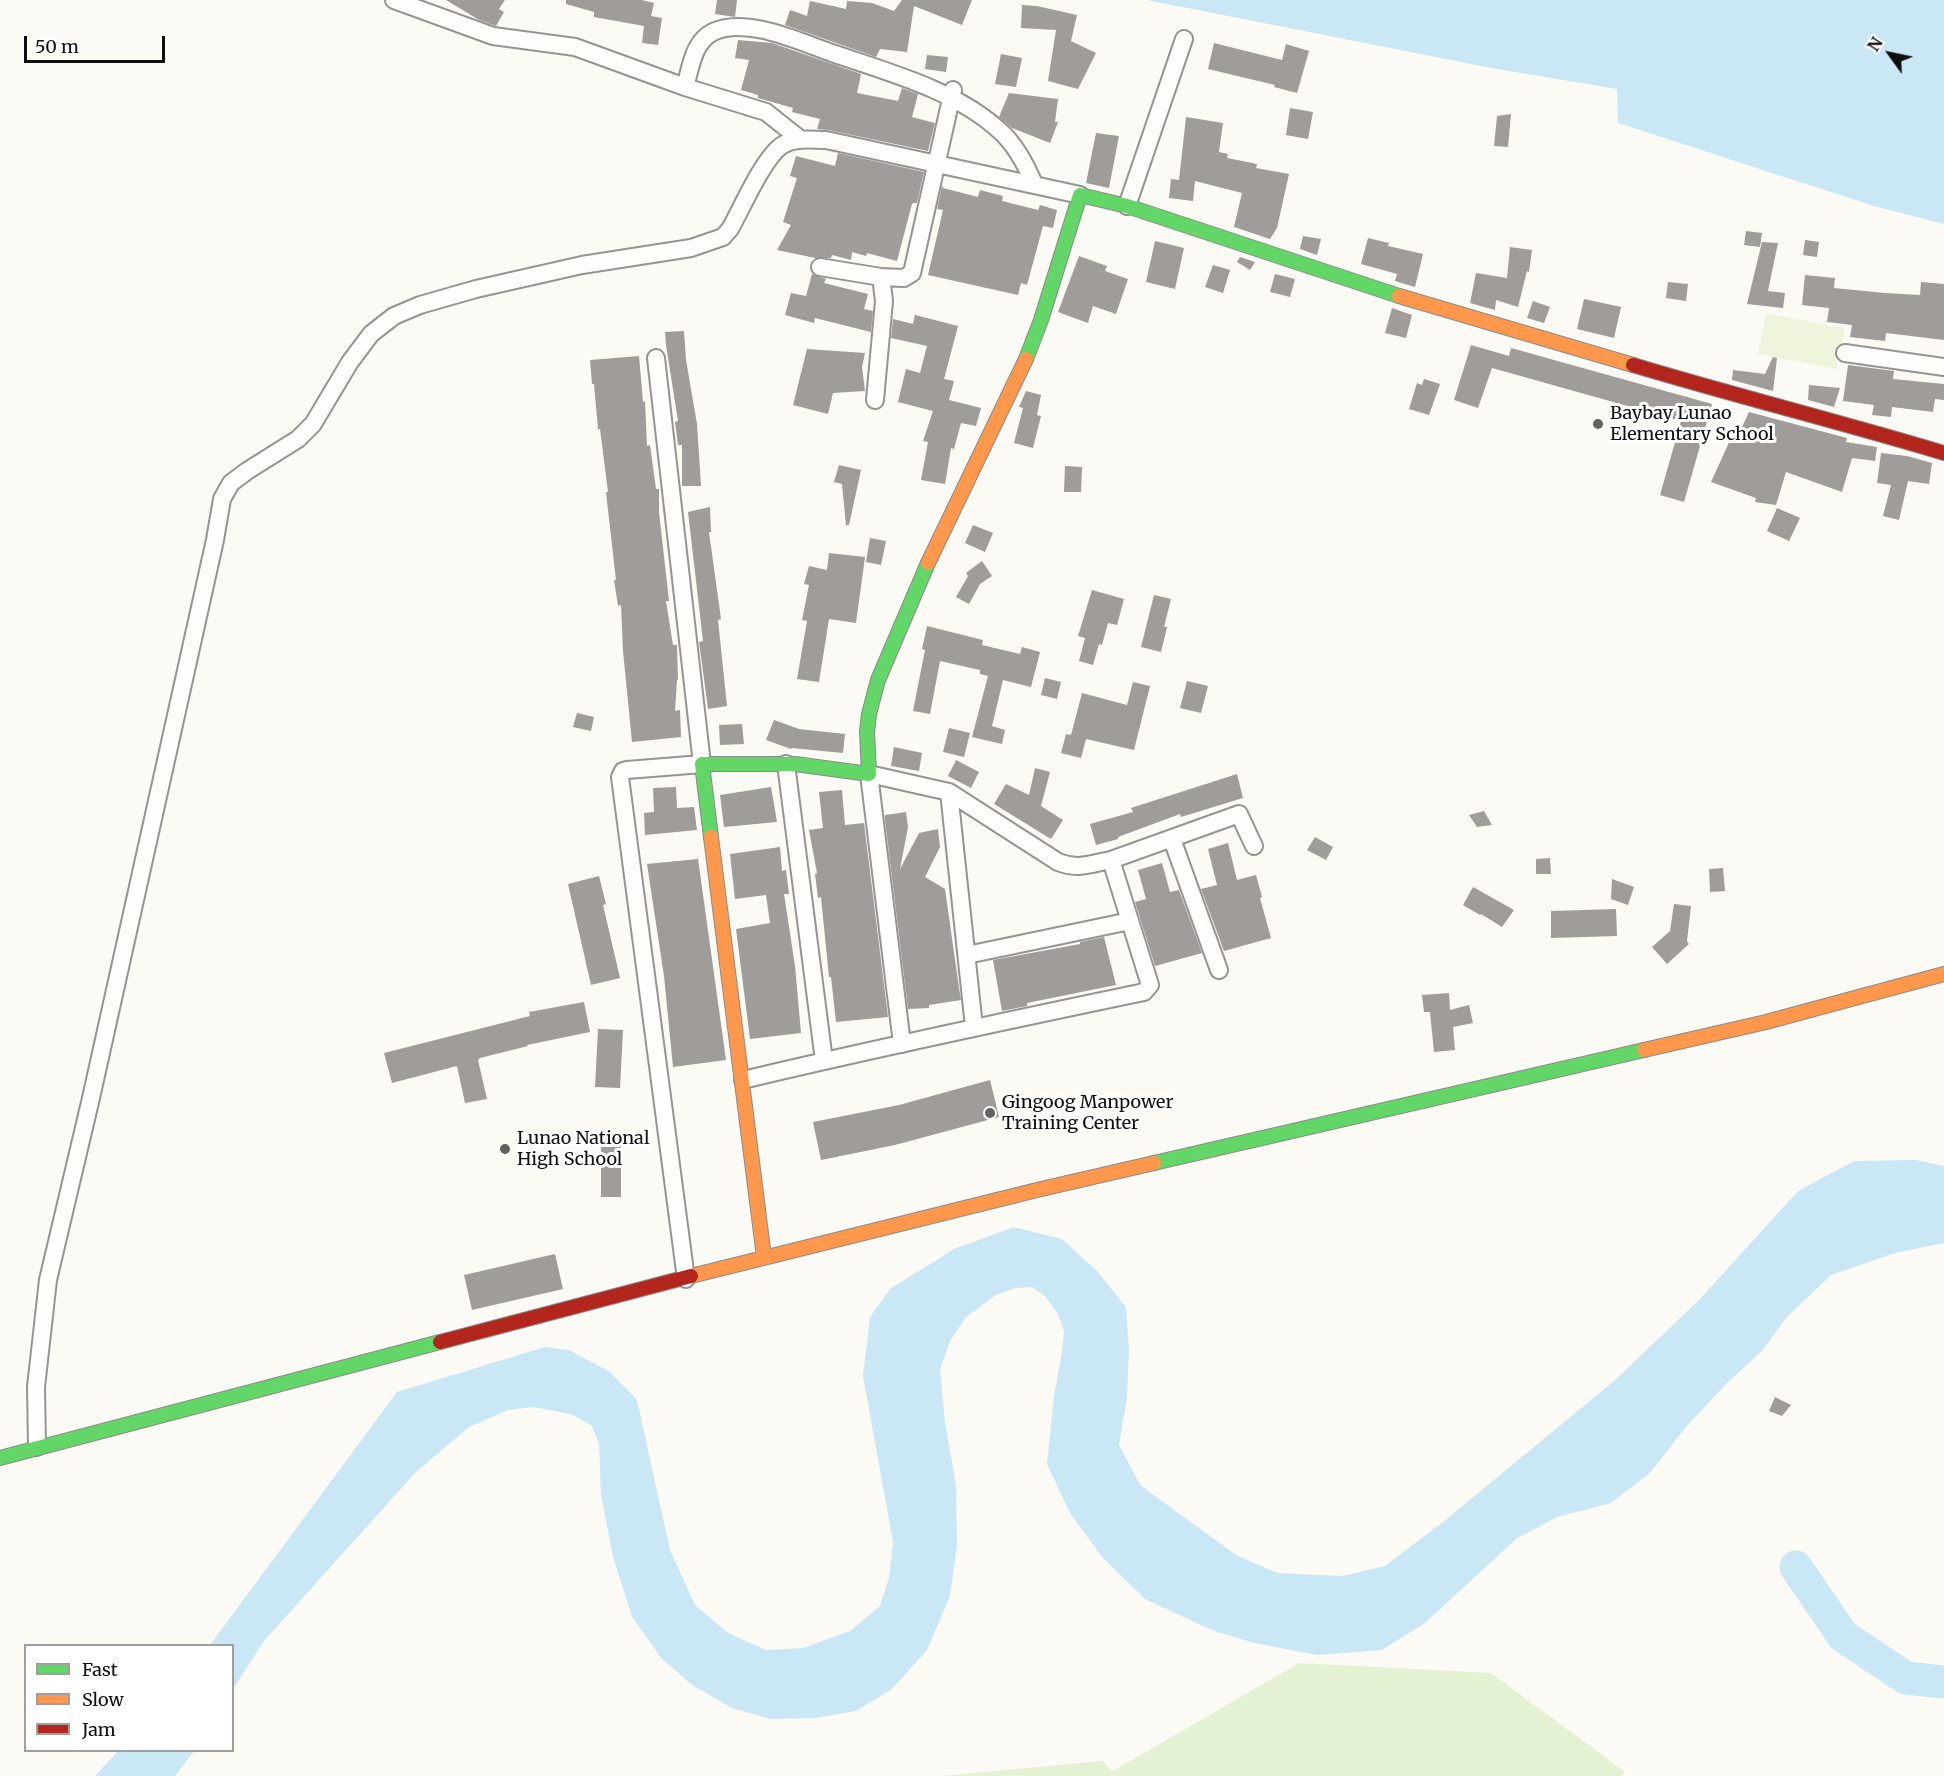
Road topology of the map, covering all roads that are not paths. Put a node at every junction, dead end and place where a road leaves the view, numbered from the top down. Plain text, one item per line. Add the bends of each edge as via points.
1 (394, 0) edge
2 (1184, 39) dead end
3 (686, 87) junction
4 (952, 94) junction
5 (800, 139) junction
6 (935, 165) junction
7 (1034, 184) junction
8 (1080, 195) junction
9 (1127, 206) junction
10 (820, 267) dead end
11 (881, 277) junction
12 (1845, 353) dead end
13 (656, 358) dead end
14 (1944, 367) edge
15 (875, 400) dead end
16 (1944, 453) edge
17 (702, 764) junction
18 (786, 764) junction
19 (869, 774) junction
20 (949, 792) junction
21 (1172, 839) junction
22 (1254, 846) dead end
23 (1111, 860) junction
24 (1130, 921) junction
25 (967, 955) junction
26 (1219, 970) dead end
27 (1944, 974) edge
28 (974, 1027) junction
29 (902, 1044) junction
30 (824, 1061) junction
31 (743, 1080) junction
32 (764, 1257) junction
33 (686, 1279) junction
34 (37, 1447) junction
35 (0, 1458) edge

1 - 3 street via 494,36 575,47
2 - 9 street
3 - 4 street via 701,41 715,31 739,28 770,32
3 - 5 street via 766,112
4 - 6 street
4 - 7 street via 1000,131 1020,156
5 - 6 street
5 - 34 street via 782,145 770,157 723,237 691,248 592,263 476,289 394,316 371,334 350,362 313,424 298,439 231,483 222,499 92,1098 48,1280 36,1387
6 - 7 street
6 - 11 street via 912,273 904,278
7 - 8 street
8 - 9 street
8 - 19 street via 1022,369 925,568 878,680 867,732
9 - 16 street via 1428,306
10 - 11 street
11 - 15 street via 884,300
12 - 14 street
13 - 17 street
17 - 18 street
17 - 31 street
17 - 33 street via 623,771 620,777
18 - 19 street
18 - 30 street
19 - 20 street
19 - 29 street
20 - 23 street via 1058,862 1076,867
20 - 25 street
21 - 22 street via 1239,814
21 - 23 street
21 - 26 street
23 - 24 street
24 - 25 street
24 - 28 street via 1150,985 1144,992
25 - 28 street
27 - 32 street via 1766,1022 1049,1187
28 - 29 street
29 - 30 street
30 - 31 street
31 - 32 street
32 - 33 street
33 - 34 street
34 - 35 street

